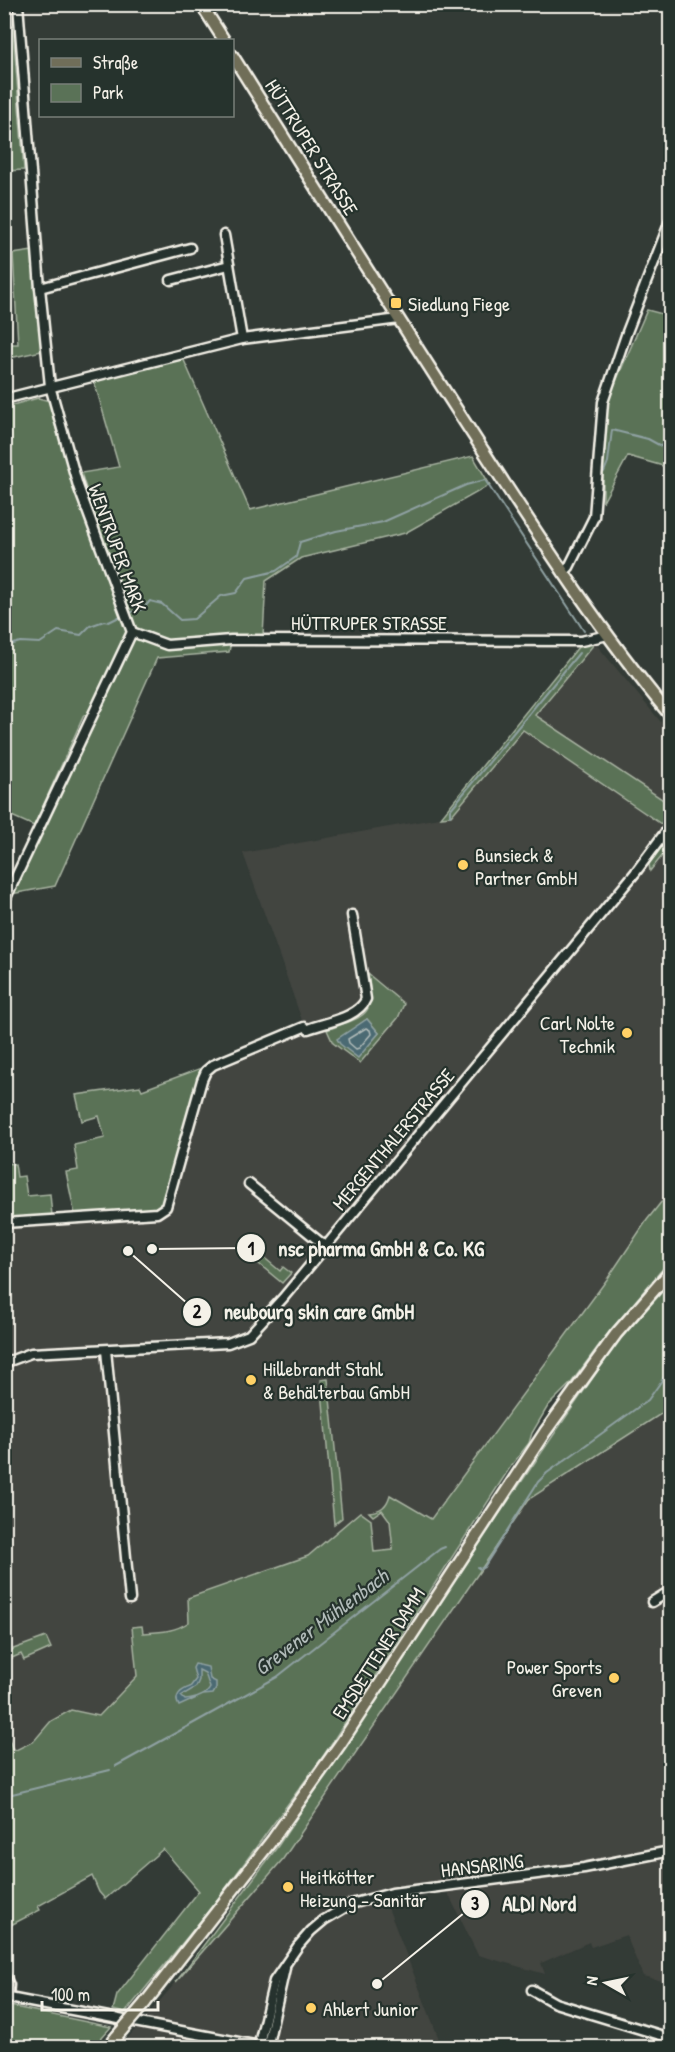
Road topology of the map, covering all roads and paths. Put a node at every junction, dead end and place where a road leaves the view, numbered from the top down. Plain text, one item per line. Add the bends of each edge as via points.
1 (18, 4) edge
2 (201, 4) edge
3 (223, 39) edge
4 (234, 58) edge
5 (670, 221) edge
6 (225, 235) dead end
7 (190, 248) dead end
8 (229, 265) junction
9 (171, 280) dead end
10 (40, 288) junction
11 (399, 319) junction
12 (242, 339) junction
13 (50, 386) junction
14 (4, 399) edge
15 (563, 573) junction
16 (132, 632) junction
17 (608, 635) junction
18 (670, 716) edge
19 (670, 826) edge
20 (4, 902) edge
21 (352, 915) dead end
22 (249, 1184) dead end
23 (4, 1223) edge
24 (325, 1246) junction
25 (670, 1272) edge
26 (106, 1350) junction
27 (4, 1363) edge
28 (670, 1591) edge
29 (130, 1599) dead end
30 (652, 1602) dead end
31 (670, 1851) edge
32 (4, 1974) edge
33 (532, 1990) dead end
34 (6, 1997) edge
35 (670, 2038) edge
36 (264, 2047) edge
37 (107, 2048) edge

1 - 10 street, WENTRUPER MARK
2 - 3 main road
4 - 11 main road, HÜTTRUPER STRASSE
5 - 15 street via 603,402 594,518
6 - 8 street
7 - 10 street
8 - 9 street
8 - 12 street
10 - 13 street, WENTRUPER MARK
11 - 12 street
11 - 15 main road, HÜTTRUPER STRASSE
12 - 13 street
13 - 14 street
13 - 16 street, WENTRUPER MARK via 78,486
15 - 17 main road, HÜTTRUPER STRASSE
16 - 17 street, HÜTTRUPER STRASSE via 166,645 231,640 581,641
16 - 20 street, WENTRUPER MARK
17 - 18 main road, HÜTTRUPER STRASSE
19 - 24 street, MERGENTHALERSTRASSE
21 - 23 street via 366,999 363,1005 206,1071 166,1207 157,1213
22 - 24 street
24 - 26 street, MERGENTHALERSTRASSE via 284,1298 242,1339
25 - 37 main road, EMSDETTENER DAMM, bridge via 616,1334 545,1432 273,1839
26 - 27 street, MERGENTHALERSTRASSE via 31,1353
26 - 29 street
28 - 30 street
31 - 36 street, HANSARING via 584,1868 414,1889 360,1900 341,1909 298,1946 274,1981
32 - 34 street via 9,1985
33 - 35 street via 555,2003
34 - 36 street

